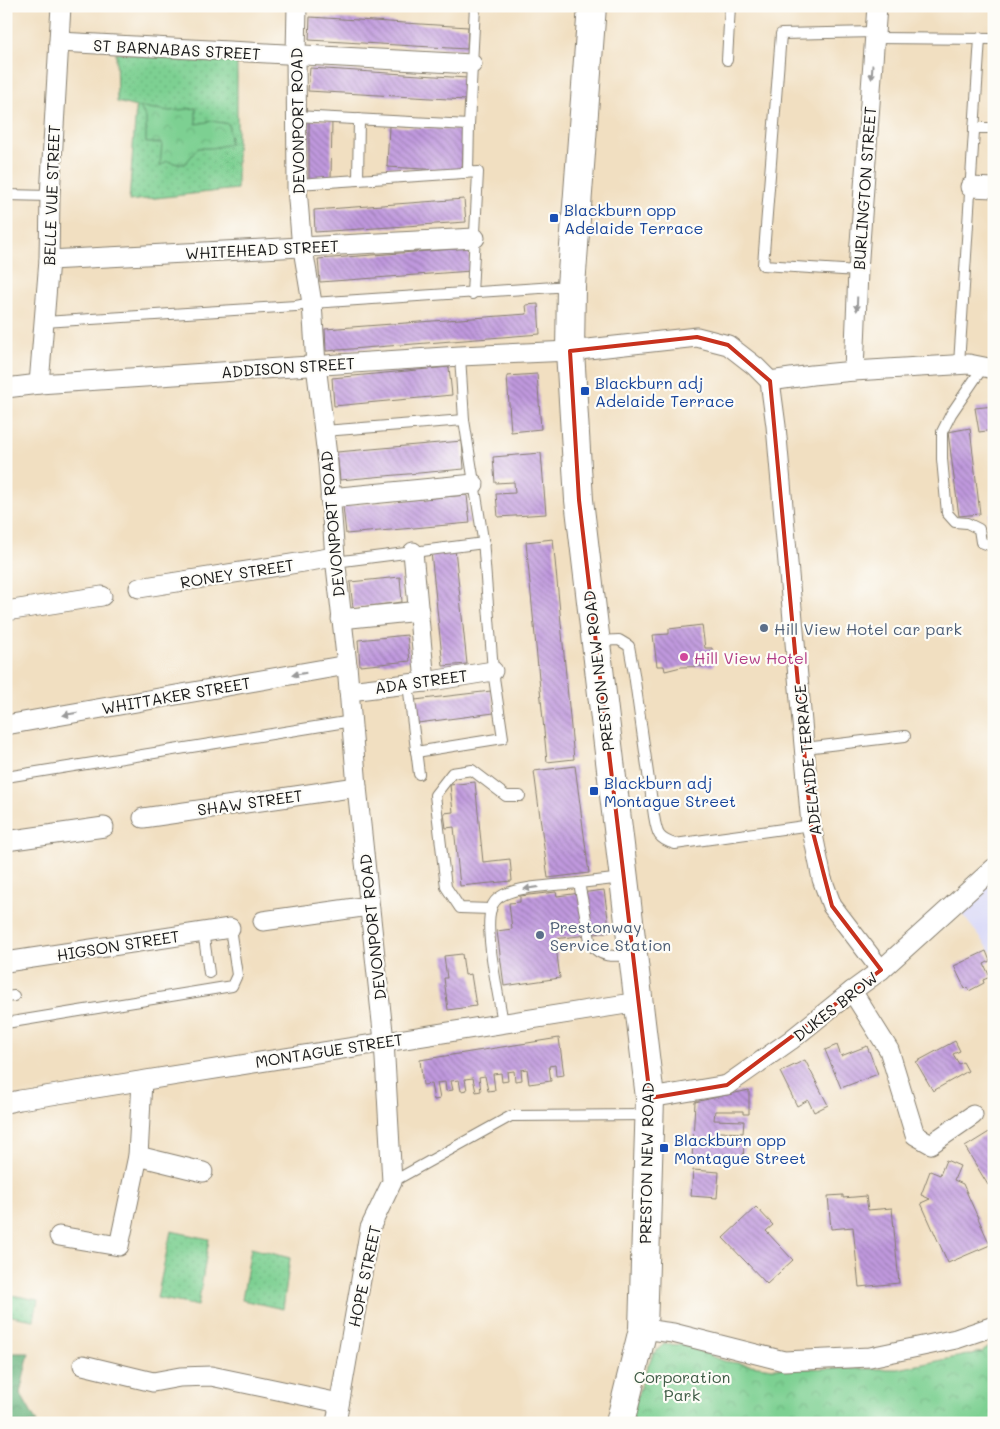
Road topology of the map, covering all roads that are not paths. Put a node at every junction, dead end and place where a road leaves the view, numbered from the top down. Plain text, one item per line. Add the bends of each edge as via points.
1 (61, 6) edge
2 (297, 6) edge
3 (475, 6) edge
4 (592, 6) edge
5 (730, 6) edge
6 (877, 6) edge
7 (875, 35) junction
8 (980, 38) junction
9 (994, 38) edge
10 (59, 42) junction
11 (296, 54) junction
12 (727, 60) dead end
13 (472, 64) junction
14 (296, 116) junction
15 (359, 119) junction
16 (469, 124) junction
17 (974, 128) junction
18 (994, 128) edge
19 (468, 172) junction
20 (358, 180) junction
21 (298, 184) junction
22 (970, 187) junction
23 (994, 188) edge
24 (6, 195) edge
25 (50, 196) junction
26 (475, 238) junction
27 (303, 247) junction
28 (49, 260) junction
29 (858, 271) junction
30 (571, 286) junction
31 (472, 294) junction
32 (312, 304) junction
33 (44, 322) junction
34 (570, 351) junction
35 (460, 356) junction
36 (959, 364) junction
37 (316, 365) junction
38 (988, 368) edge
39 (854, 370) junction
40 (770, 382) junction
41 (39, 384) junction
42 (6, 388) edge
43 (464, 420) junction
44 (324, 431) junction
45 (474, 484) junction
46 (330, 498) junction
47 (484, 543) junction
48 (994, 547) edge
49 (413, 552) junction
50 (335, 560) junction
51 (139, 588) dead end
52 (102, 596) dead end
53 (6, 611) edge
54 (419, 611) junction
55 (341, 619) junction
56 (594, 642) junction
57 (347, 665) junction
58 (493, 671) junction
59 (416, 683) junction
60 (349, 691) junction
61 (352, 721) junction
62 (6, 726) edge
63 (905, 736) dead end
64 (805, 748) junction
65 (416, 752) junction
66 (419, 774) dead end
67 (6, 777) edge
68 (357, 787) junction
69 (520, 796) dead end
70 (143, 818) dead end
71 (811, 825) junction
72 (104, 827) dead end
73 (6, 841) edge
74 (994, 868) edge
75 (624, 878) junction
76 (579, 883) junction
77 (370, 906) junction
78 (491, 909) junction
79 (263, 921) dead end
80 (230, 928) joint
81 (203, 932) junction
82 (633, 955) junction
83 (6, 962) edge
84 (881, 970) junction
85 (209, 973) dead end
86 (852, 991) junction
87 (639, 1002) junction
88 (503, 1023) junction
89 (6, 1024) edge
90 (384, 1041) junction
91 (142, 1081) junction
92 (13, 1101) edge
93 (650, 1107) junction
94 (6, 1113) edge
95 (973, 1115) dead end
96 (138, 1156) junction
97 (203, 1172) dead end
98 (392, 1182) junction
99 (59, 1236) dead end
100 (994, 1326) edge
101 (643, 1328) junction
102 (83, 1365) dead end
103 (340, 1404) junction
104 (336, 1423) edge
105 (620, 1423) edge

1 - 10 street, BELLE VUE STREET
2 - 11 street, DEVONPORT ROAD
3 - 13 lane
4 - 30 highway, PRESTON NEW ROAD
5 - 12 lane
6 - 7 street, BURLINGTON STREET
7 - 8 lane
7 -> 29 street, BURLINGTON STREET
7 - 29 lane via 781,34 763,265
8 - 9 lane
8 - 17 lane
10 - 11 street, ST BARNABAS STREET
10 - 25 street, BELLE VUE STREET
11 - 13 street, ST BARNABAS STREET
11 - 14 street, DEVONPORT ROAD
13 - 16 lane
14 - 15 lane
14 - 21 street, DEVONPORT ROAD
15 - 16 lane
15 - 20 lane
16 - 19 lane
17 - 18 lane
17 - 22 lane
19 - 20 lane
19 - 26 lane via 478,172
20 - 21 lane
21 - 27 street, DEVONPORT ROAD
22 - 23 street
22 - 36 lane
24 - 25 lane
25 - 28 street, BELLE VUE STREET
26 - 27 street, WHITEHEAD STREET
26 - 31 lane
27 - 28 street, WHITEHEAD STREET
27 - 32 street, DEVONPORT ROAD
28 - 33 street, BELLE VUE STREET
29 -> 39 street, BURLINGTON STREET
30 - 31 lane
30 - 34 highway, PRESTON NEW ROAD
31 - 32 lane
32 - 33 lane
32 - 37 street, DEVONPORT ROAD
33 - 41 street, BELLE VUE STREET
34 - 35 street, ADDISON STREET
34 - 40 street via 697,337 728,345
34 - 56 highway, PRESTON NEW ROAD via 579,500
35 - 37 street, ADDISON STREET
35 - 43 lane
36 - 38 street
36 - 39 street
37 - 41 street, ADDISON STREET
37 - 44 street, DEVONPORT ROAD
38 - 48 lane via 951,414 942,432 942,459 947,513 955,522 979,529 981,542
39 - 40 street
40 - 64 street, ADELAIDE TERRACE
41 - 42 street, ADDISON STREET
43 - 44 lane
43 - 45 lane
44 - 46 street, DEVONPORT ROAD
45 - 46 street
45 - 47 lane
46 - 50 street, DEVONPORT ROAD
47 - 49 lane
47 - 58 lane
49 - 50 lane
49 - 54 street
50 - 51 street, RONEY STREET
50 - 55 street, DEVONPORT ROAD
52 - 53 street
54 - 55 street
54 - 59 street
55 - 57 street, DEVONPORT ROAD
56 - 71 lane via 619,640 629,646 659,836 675,844
56 - 75 highway, PRESTON NEW ROAD
57 - 60 street, DEVONPORT ROAD
57 -> 62 street, WHITTAKER STREET
58 - 59 street, ADA STREET
58 - 65 lane via 503,738
59 - 60 street, ADA STREET
59 - 65 lane
60 - 61 street, DEVONPORT ROAD
61 - 67 lane
61 - 68 street, DEVONPORT ROAD
63 - 64 lane
64 - 71 street, ADELAIDE TERRACE
65 - 66 lane
68 - 70 street, SHAW STREET
68 - 77 street, DEVONPORT ROAD
69 - 78 lane via 506,796 472,770 452,773 435,795 446,887 460,908
71 - 84 street, ADELAIDE TERRACE via 822,879 832,906
72 - 73 street
74 - 84 street, DUKES BROW
75 - 76 lane
75 - 82 highway, PRESTON NEW ROAD
76 -> 78 lane via 505,894 495,900
76 - 82 lane via 591,945 605,956
77 - 79 street
77 - 90 street, DEVONPORT ROAD
78 - 88 lane via 489,935
80 - 81 street, HIGSON STREET
80 - 89 lane via 237,975 232,986
81 - 83 street, HIGSON STREET
81 - 85 lane
82 - 87 highway, PRESTON NEW ROAD
84 - 86 street, DUKES BROW
86 - 93 street, DUKES BROW via 727,1085
86 - 95 street via 889,1050 915,1135 931,1144
87 - 88 street, MONTAGUE STREET
87 - 93 highway, PRESTON NEW ROAD
88 - 90 street, MONTAGUE STREET
90 - 91 street, MONTAGUE STREET
90 - 98 street, HOPE STREET
91 - 92 street, MONTAGUE STREET
91 - 96 street
92 - 94 street, MONTAGUE STREET
93 - 98 lane via 511,1116
93 - 101 highway, PRESTON NEW ROAD
96 - 97 street
96 - 99 street via 119,1246
98 - 103 street, HOPE STREET via 370,1228
100 - 101 street via 956,1339 870,1357 784,1361
101 - 105 highway, PRESTON NEW ROAD
102 - 103 street via 153,1382 211,1376
103 - 104 street, HOPE STREET

